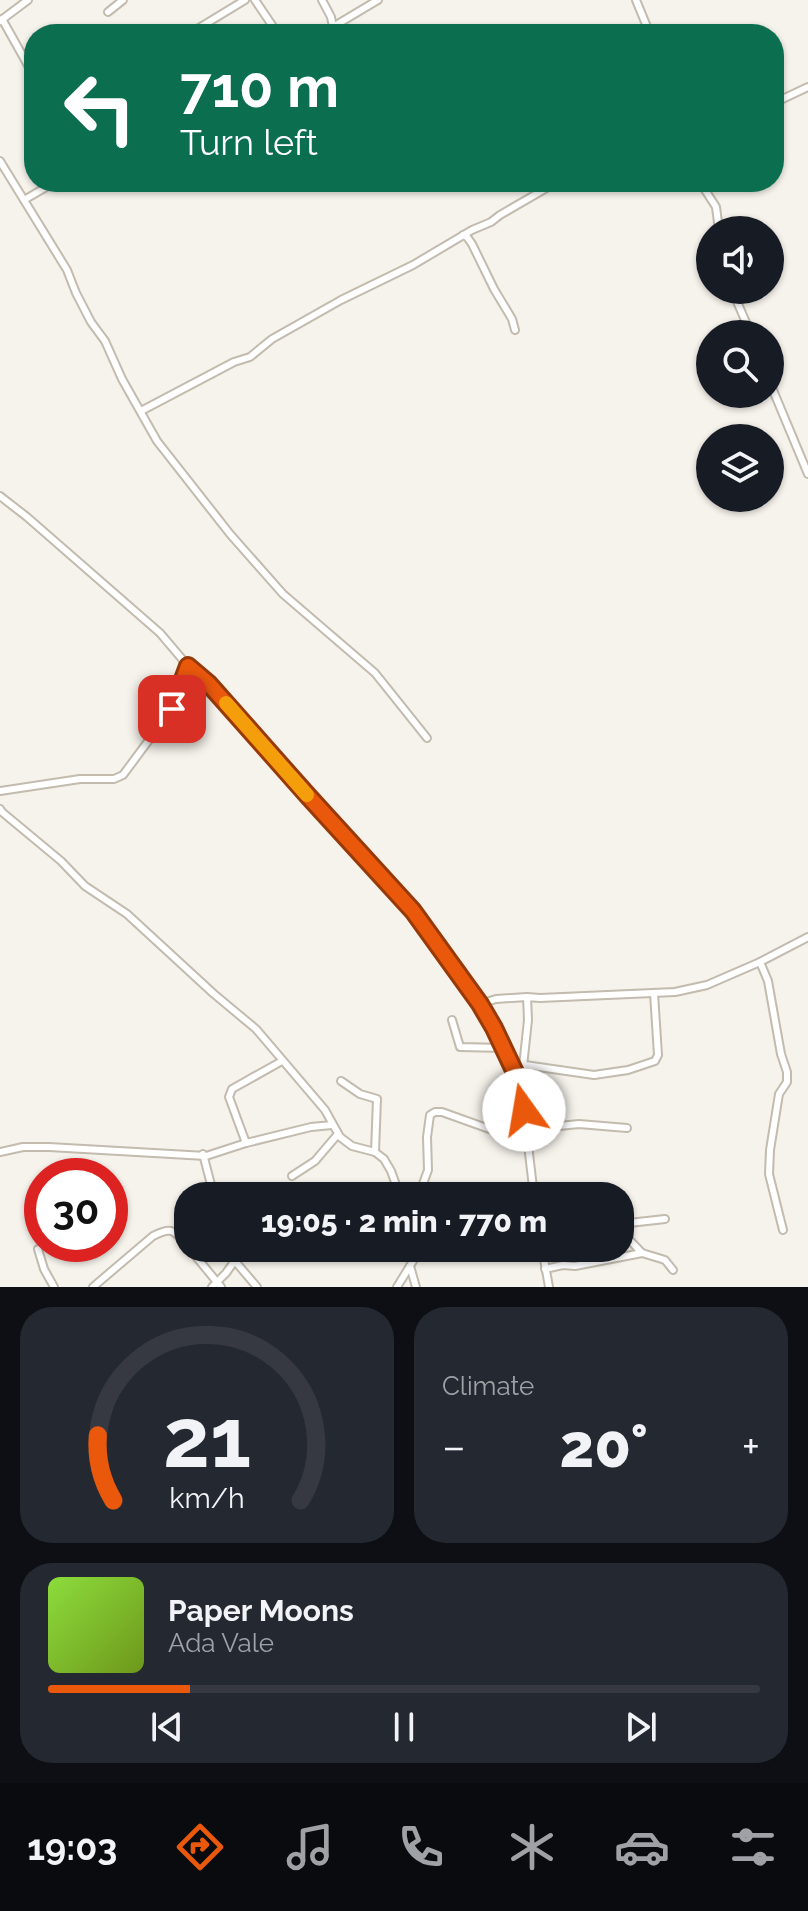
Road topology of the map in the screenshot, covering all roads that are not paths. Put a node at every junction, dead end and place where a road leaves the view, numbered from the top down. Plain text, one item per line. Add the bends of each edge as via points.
1 (28, 0) edge
2 (123, 0) edge
3 (245, 0) edge
4 (255, 0) edge
5 (322, 0) edge
6 (378, 0) edge
7 (636, 0) edge
8 (108, 12) dead end
9 (1, 20) edge
10 (205, 24) edge
11 (271, 24) edge
12 (332, 24) edge
13 (338, 24) edge
14 (646, 24) edge
15 (24, 59) edge
16 (808, 87) edge
17 (784, 98) edge
18 (0, 161) edge
19 (38, 192) edge
20 (540, 192) edge
21 (706, 192) edge
22 (24, 200) junction
23 (717, 216) edge
24 (463, 235) junction
25 (515, 330) dead end
26 (780, 408) edge
27 (141, 411) junction
28 (808, 474) edge
29 (0, 496) edge
30 (188, 666) junction
31 (427, 738) dead end
32 (0, 791) edge
33 (0, 809) edge
34 (808, 937) edge
35 (760, 962) junction
36 (654, 993) junction
37 (527, 997) junction
38 (480, 1004) junction
39 (452, 1020) dead end
40 (505, 1048) junction
41 (282, 1061) junction
42 (525, 1065) junction
43 (341, 1081) dead end
44 (521, 1085) junction
45 (332, 1125) junction
46 (627, 1128) dead end
47 (338, 1134) junction
48 (527, 1134) junction
49 (246, 1143) junction
50 (0, 1152) edge
51 (375, 1152) junction
52 (203, 1154) junction
53 (292, 1176) dead end
54 (210, 1182) edge
55 (395, 1182) edge
56 (424, 1182) edge
57 (532, 1182) edge
58 (665, 1219) dead end
59 (634, 1224) edge
60 (783, 1230) dead end
61 (174, 1231) edge
62 (634, 1243) edge
63 (642, 1253) junction
64 (42, 1262) edge
65 (199, 1262) edge
66 (233, 1262) edge
67 (236, 1262) edge
68 (412, 1262) edge
69 (544, 1262) edge
70 (410, 1266) junction
71 (545, 1269) junction
72 (673, 1270) dead end
73 (547, 1278) junction
74 (217, 1286) edge
75 (54, 1287) edge
76 (93, 1287) edge
77 (257, 1287) edge
78 (397, 1287) edge
79 (416, 1287) edge
80 (542, 1287) edge
81 (549, 1287) edge

1 - 9 street
2 - 8 street
3 - 10 street
4 - 11 street
5 - 12 street
6 - 13 street
7 - 14 street
9 - 15 street
16 - 17 street
18 - 22 street
19 - 22 street
20 - 24 street
21 - 23 street
22 - 27 street
24 - 25 street
24 - 27 street via 272,339 250,357
26 - 28 street
27 - 31 street via 157,441 241,546 283,594 375,673
29 - 30 street via 160,633
30 - 32 street via 172,709 123,775
30 - 38 street via 413,911
33 - 41 street via 256,1029
34 - 35 street
35 - 36 street via 707,985
35 - 60 street via 787,1072 779,1094 769,1174
36 - 37 street
36 - 42 street via 655,1061 594,1075
37 - 38 street
37 - 42 street
38 - 40 street
39 - 40 street via 460,1047
40 - 44 street
41 - 45 street
41 - 49 street via 230,1093
42 - 44 street
43 - 51 street via 377,1099
44 - 48 street
45 - 47 street
45 - 49 street
46 - 48 street via 579,1124
47 - 51 street via 352,1146
47 - 53 street via 315,1161
48 - 56 street via 432,1113
48 - 57 street
49 - 52 street
50 - 52 street via 49,1147
51 - 55 street
52 - 54 street
58 - 59 street
61 - 76 street via 153,1236
62 - 63 street
63 - 71 street
63 - 72 street via 665,1260
64 - 75 street
65 - 74 street
66 - 74 street
67 - 77 street
68 - 70 street
69 - 71 street
70 - 78 street
70 - 79 street
71 - 73 street
73 - 80 street
73 - 81 street

